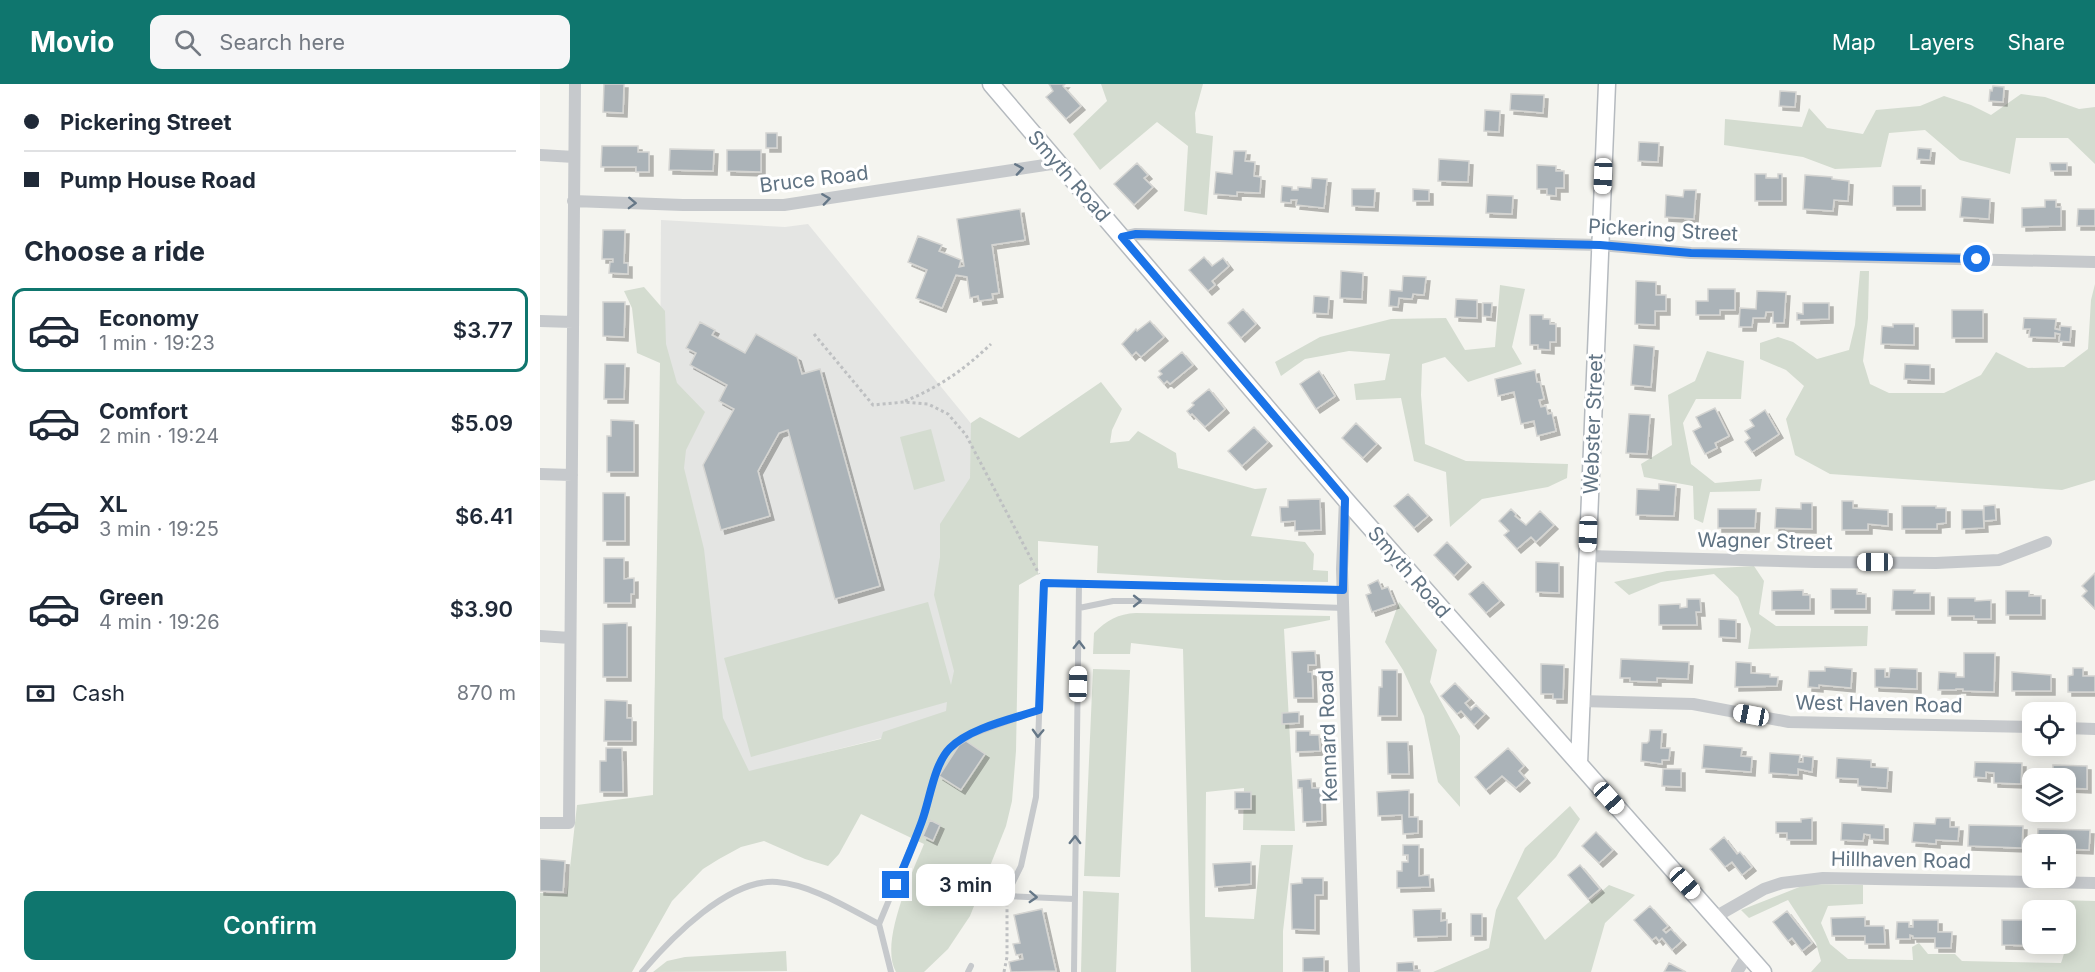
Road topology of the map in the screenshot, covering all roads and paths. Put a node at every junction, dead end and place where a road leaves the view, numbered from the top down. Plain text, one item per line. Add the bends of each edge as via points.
1 (575, 84) edge
2 (991, 84) edge
3 (1607, 84) edge
4 (540, 155) edge
5 (574, 156) junction
6 (1058, 163) junction
7 (573, 201) junction
8 (1122, 237) junction
9 (1600, 245) junction
10 (2095, 262) edge
11 (540, 321) edge
12 (573, 322) junction
13 (814, 334) dead end
14 (991, 344) dead end
15 (903, 402) junction
16 (540, 474) edge
17 (572, 475) junction
18 (1345, 499) junction
19 (2046, 542) dead end
20 (1587, 556) junction
21 (1044, 583) junction
22 (1079, 583) junction
23 (1343, 590) junction
24 (1079, 608) junction
25 (1344, 608) junction
26 (540, 636) edge
27 (570, 638) junction
28 (1581, 701) junction
29 (1039, 710) junction
30 (2022, 728) edge
31 (2076, 728) edge
32 (2095, 729) edge
33 (1579, 764) junction
34 (540, 823) edge
35 (2095, 883) edge
36 (1006, 896) junction
37 (1074, 899) junction
38 (1715, 917) junction
39 (879, 924) junction
40 (1748, 954) junction
41 (642, 972) edge
42 (891, 972) edge
43 (1004, 972) edge
44 (1074, 972) edge
45 (1354, 972) edge
46 (1737, 972) edge
47 (1763, 972) edge

1 - 5 street
2 - 6 street, Smyth Road
3 - 9 street, Webster Street
4 - 5 street
5 - 7 street
7 -> 6 street, Bruce Road via 784,204
6 - 8 street, Smyth Road
7 - 12 street
8 - 9 street, Pickering Street via 1136,234
8 - 18 street, Smyth Road
9 - 10 street, Pickering Street via 1691,253
9 - 20 street, Webster Street
11 - 12 street
12 - 17 street
13 - 15 path via 873,405
14 - 15 path via 949,379
15 - 21 path via 928,404 948,414 966,435
16 - 17 street
17 - 27 street
18 - 23 street, Kennard Road
18 - 33 street, Smyth Road
19 - 20 street, Wagner Street via 1999,560 1936,563
20 - 28 street, Webster Street
21 - 22 lane
21 - 29 lane
22 - 23 lane
22 - 24 lane
23 - 25 street, Kennard Road
24 -> 25 lane via 1113,601
37 -> 24 lane
25 - 45 street, Kennard Road
26 - 27 street
27 - 34 street via 569,823
28 - 30 street, West Haven Road via 1693,704 1789,722
28 - 33 street, Webster Street
29 -> 36 lane via 1035,807 1021,866
29 - 39 lane via 958,741 940,761 921,824
31 - 32 street
33 - 38 street, Smyth Road
35 - 38 street, Hillhaven Road via 1823,878 1764,889
36 -> 37 lane
36 - 43 path
37 - 44 lane
38 - 40 street, Smyth Road
39 - 41 lane via 792,884 745,885 685,928
39 - 42 lane
40 - 46 street
40 - 47 street, Smyth Road

